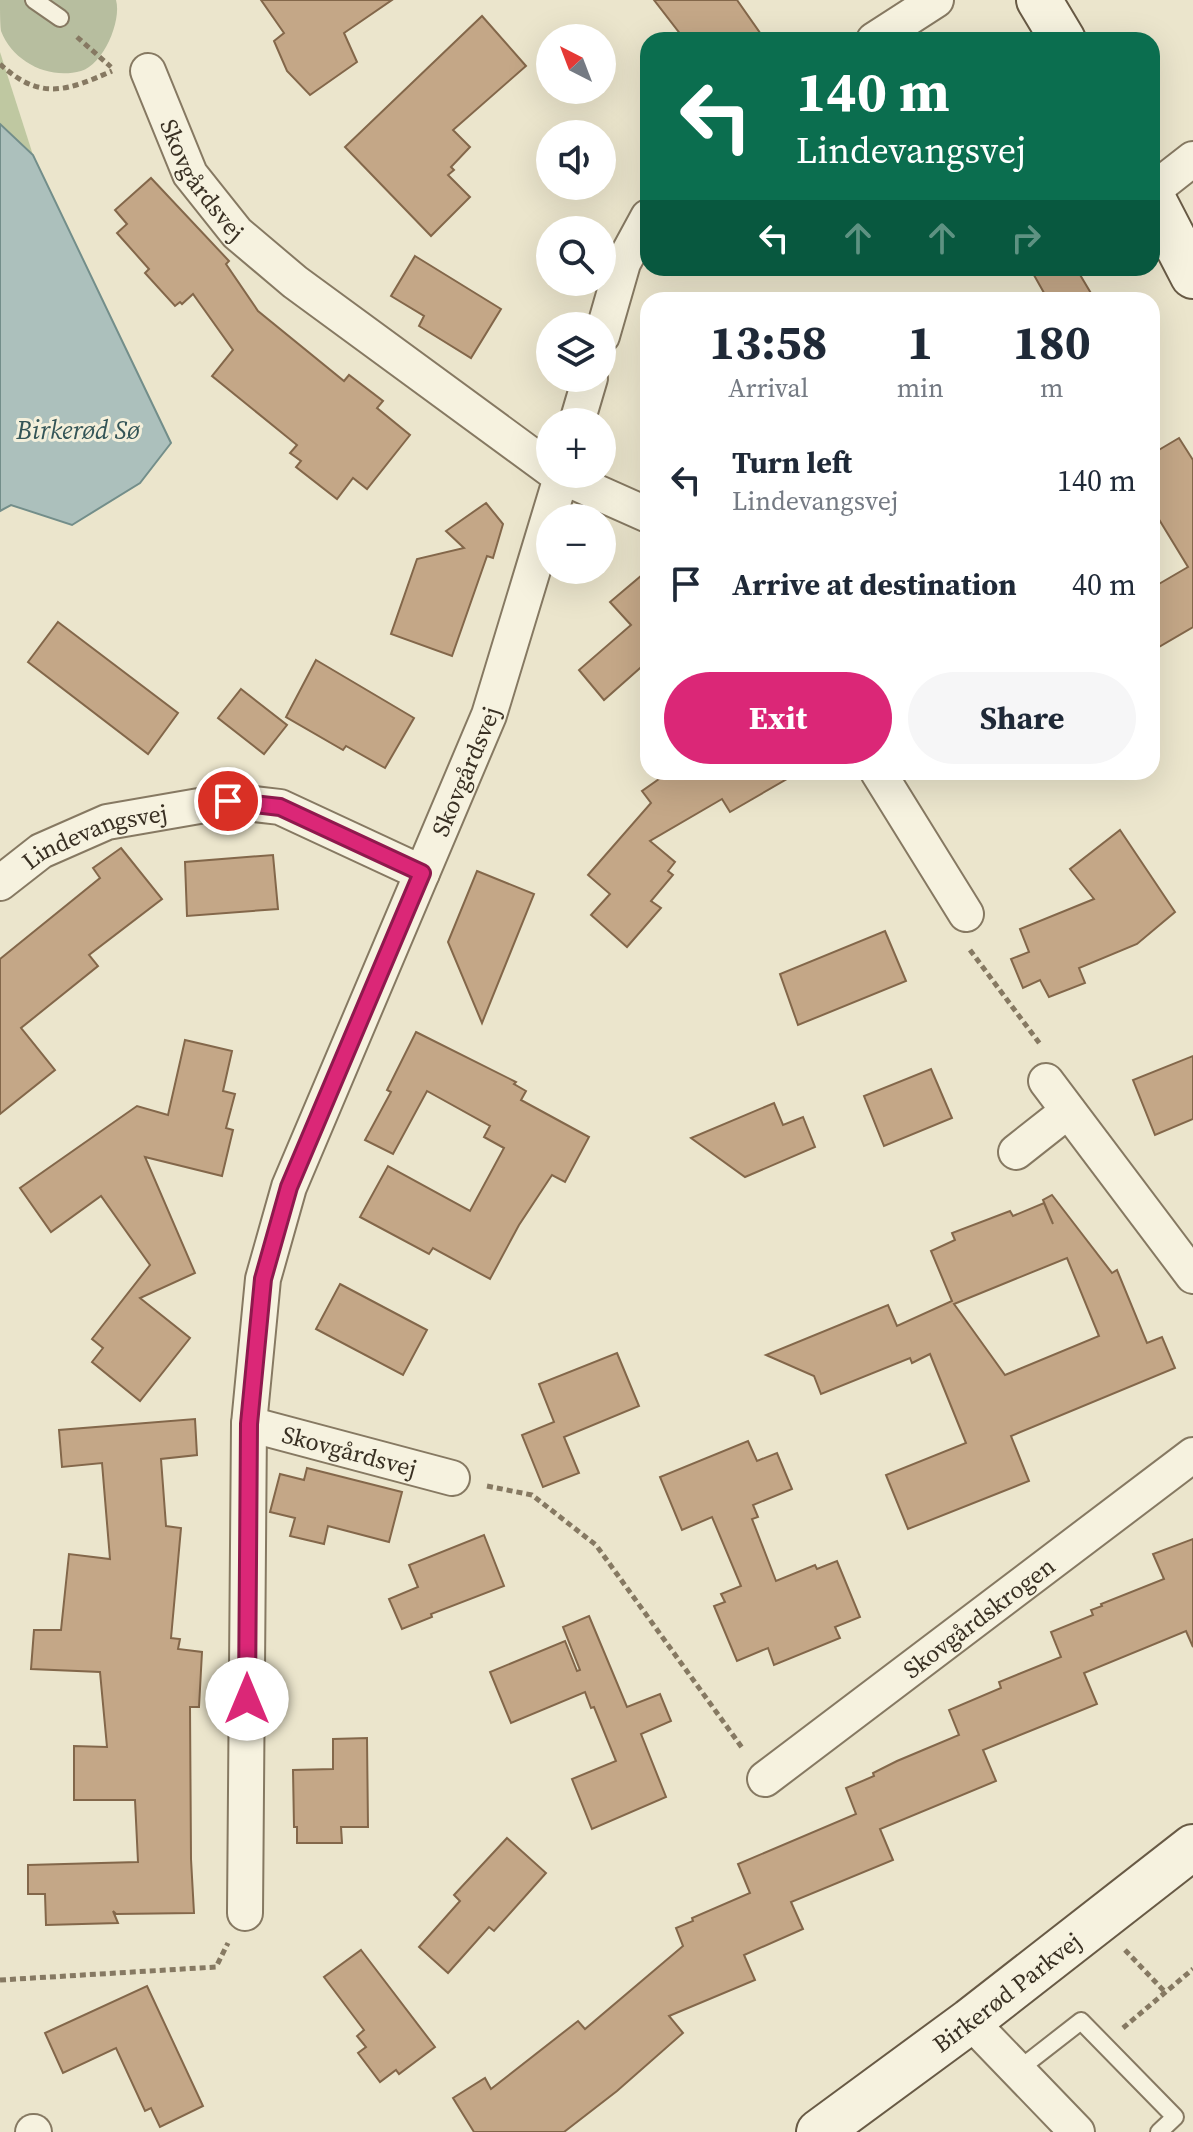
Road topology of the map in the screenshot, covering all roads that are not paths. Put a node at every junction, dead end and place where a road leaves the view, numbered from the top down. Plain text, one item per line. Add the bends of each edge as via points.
1 (34, 0) edge
2 (936, 0) edge
3 (1039, 0) edge
4 (60, 18) road end
5 (886, 32) edge
6 (1058, 32) edge
7 (132, 70) road end
8 (1193, 159) edge
9 (1160, 185) edge
10 (1160, 212) edge
11 (640, 232) edge
12 (1193, 276) edge
13 (609, 312) edge
14 (536, 459) edge
15 (553, 488) edge
16 (588, 488) edge
17 (640, 511) edge
18 (883, 780) edge
19 (422, 873) junction
20 (0, 883) edge
21 (966, 914) road end
22 (1046, 1081) road end
23 (1068, 1111) junction
24 (1016, 1152) dead end
25 (1193, 1276) edge
26 (249, 1424) junction
27 (1193, 1455) edge
28 (452, 1478) road end
29 (765, 1779) road end
30 (1193, 1847) edge
31 (245, 1913) road end
32 (970, 2021) junction
33 (1018, 2070) junction
34 (819, 2132) edge
35 (1077, 2132) edge
36 (1159, 2132) edge

1 - 4 lane
2 - 5 street
3 - 6 street
7 - 14 street, Skovgårdsvej via 190,174 237,233 295,282
8 - 9 street
10 - 12 street
11 - 13 street via 623,263
15 - 19 street, Skovgårdsvej via 489,715
16 - 17 street
18 - 21 street
19 - 20 street, Lindevangsvej via 280,807 228,801 107,822 41,851
19 - 26 street, Skovgårdsvej via 289,1187 263,1279
22 - 23 street
23 - 24 street
23 - 25 street
26 - 28 street, Skovgårdsvej
26 - 31 street, Skovgårdsvej
27 - 29 street, Skovgårdskrogen
30 - 32 street, Birkerød Parkvej
32 - 33 street
32 - 34 street, Birkerød Parkvej
33 - 35 street
33 - 36 lane via 1081,2021 1175,2117

